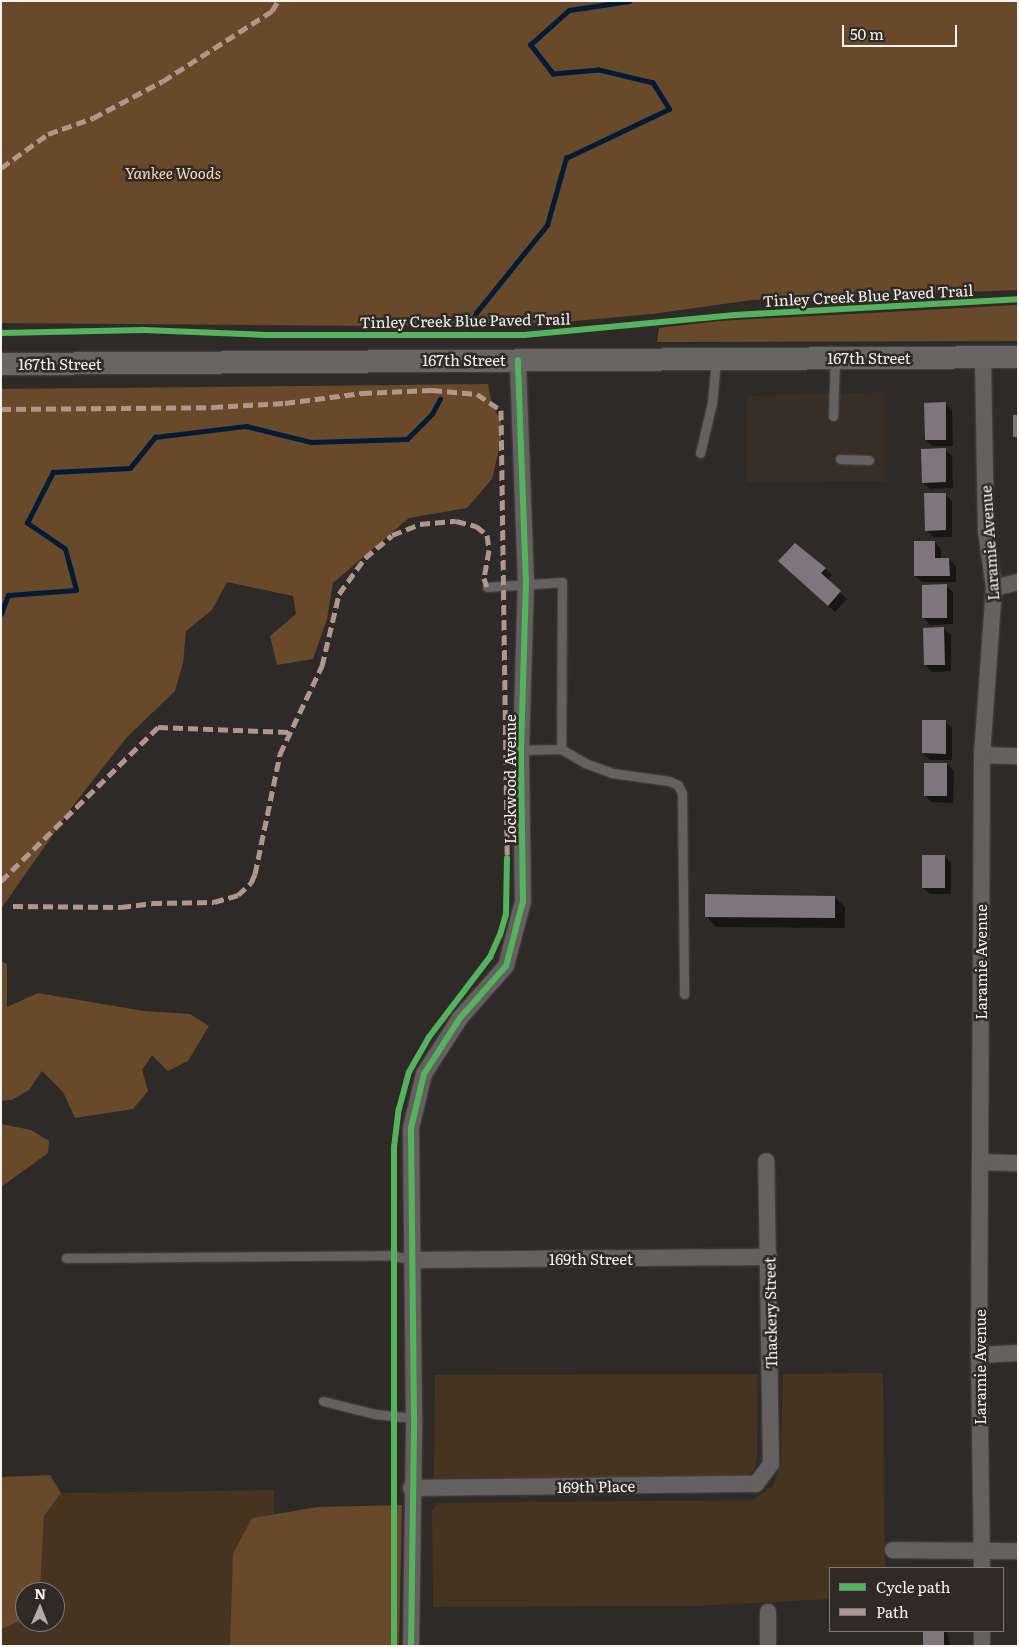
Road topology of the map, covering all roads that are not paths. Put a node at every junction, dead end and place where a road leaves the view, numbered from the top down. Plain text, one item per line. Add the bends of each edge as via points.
1 (983, 357) junction
2 (716, 358) junction
3 (835, 358) junction
4 (1018, 358) edge
5 (518, 360) junction
6 (1, 364) edge
7 (833, 416) dead end
8 (700, 453) dead end
9 (840, 459) dead end
10 (869, 460) dead end
11 (1018, 582) edge
12 (526, 583) junction
13 (488, 587) dead end
14 (994, 588) junction
15 (561, 749) junction
16 (521, 750) junction
17 (982, 756) junction
18 (1018, 756) edge
19 (684, 994) dead end
20 (766, 1161) dead end
21 (980, 1162) junction
22 (1018, 1163) edge
23 (66, 1258) dead end
24 (769, 1258) junction
25 (413, 1260) junction
26 (1018, 1352) edge
27 (979, 1355) junction
28 (323, 1400) dead end
29 (414, 1418) junction
30 (771, 1464) joint
31 (411, 1488) junction
32 (894, 1550) dead end
33 (982, 1550) junction
34 (1018, 1551) edge
35 (982, 1567) edge
36 (768, 1612) dead end
37 (982, 1632) edge
38 (411, 1646) edge
39 (768, 1646) edge
40 (982, 1646) edge

1 - 3 main road, 167th Street
1 - 4 main road, 167th Street
1 - 14 street, Laramie Avenue via 986,531
2 - 3 main road, 167th Street
2 - 5 main road, 167th Street
2 - 8 lane via 712,403
3 - 7 lane
5 - 6 main road, 167th Street
5 - 12 street, Lockwood Avenue
9 - 10 lane
11 - 14 street
12 - 13 lane
12 - 15 lane via 562,582
12 - 16 street, Lockwood Avenue
14 - 17 street, Laramie Avenue
15 - 16 lane
15 - 19 lane via 584,763 612,773 678,785 682,793
16 - 25 street, Lockwood Avenue via 523,901 519,926 506,966 460,1018 424,1074 411,1128
17 - 18 street
17 - 21 street, Laramie Avenue
20 - 24 street, Thackery Street
21 - 22 street
21 - 27 street, Laramie Avenue
23 - 25 lane via 390,1255
24 - 25 street, 169th Street
24 - 30 street, Thackery Street
25 - 29 street, Lockwood Avenue
26 - 27 street
27 - 33 street, Laramie Avenue
28 - 29 lane via 375,1414
29 - 31 street, Lockwood Avenue
30 - 31 street, 169th Place via 756,1484
31 - 38 street, Lockwood Avenue
32 - 33 street
33 - 34 street
33 - 35 street, Laramie Avenue
36 - 39 street
37 - 40 street

